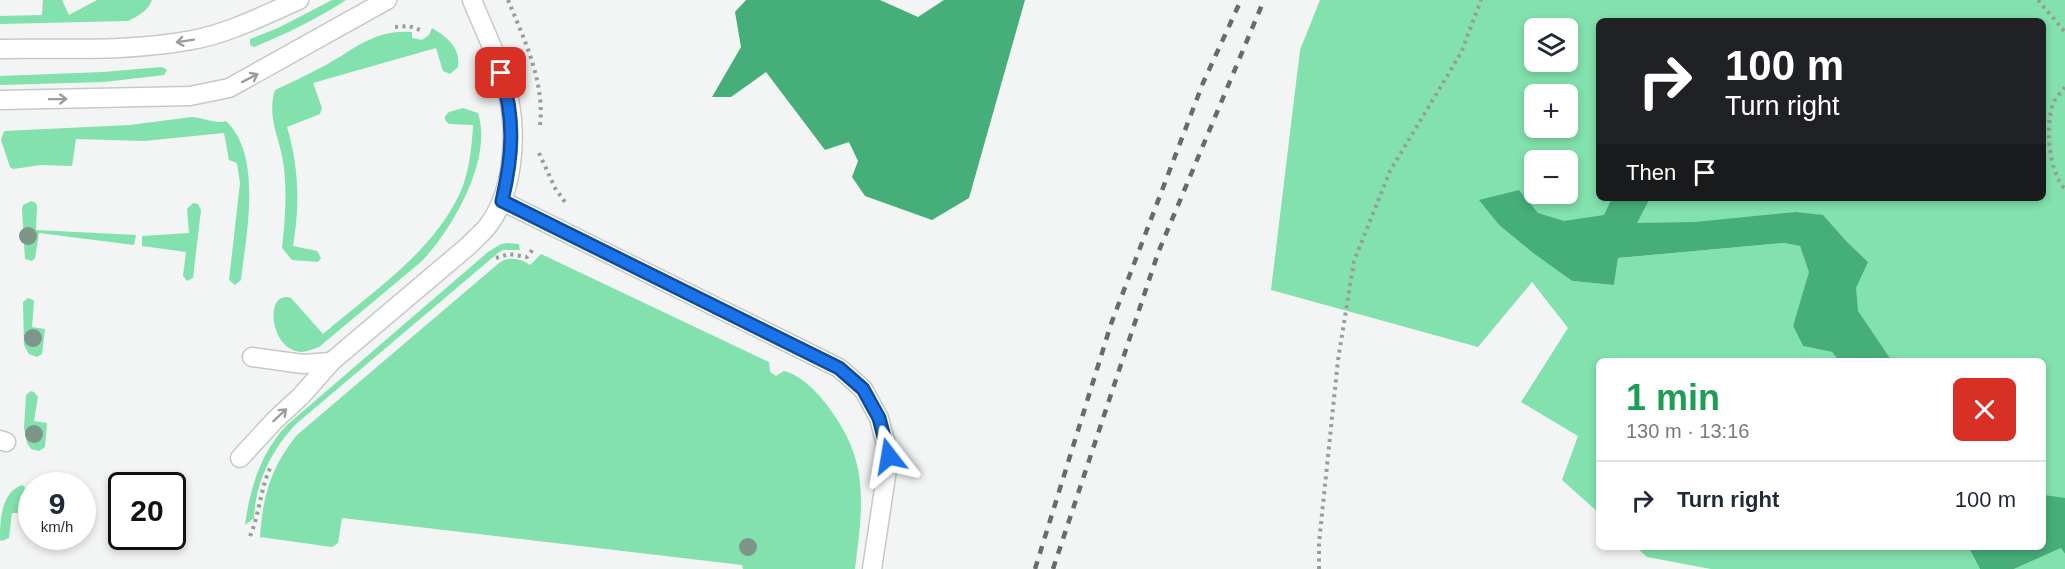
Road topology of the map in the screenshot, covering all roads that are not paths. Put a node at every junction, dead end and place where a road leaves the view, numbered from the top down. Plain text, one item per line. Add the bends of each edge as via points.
1 (299, 0) edge
2 (387, 0) edge
3 (472, 0) edge
4 (0, 50) edge
5 (0, 100) edge
6 (502, 201) junction
7 (252, 357) dead end
8 (331, 362) junction
9 (240, 458) dead end
10 (872, 569) edge

1 -> 4 lane via 229,31 194,40 148,47
5 -> 2 lane via 190,96 229,88
3 - 6 lane via 509,98 510,170
6 - 8 lane via 487,227 467,247
6 - 10 lane via 839,368 863,389 879,418 889,456
7 - 8 lane via 303,364
9 -> 8 lane

